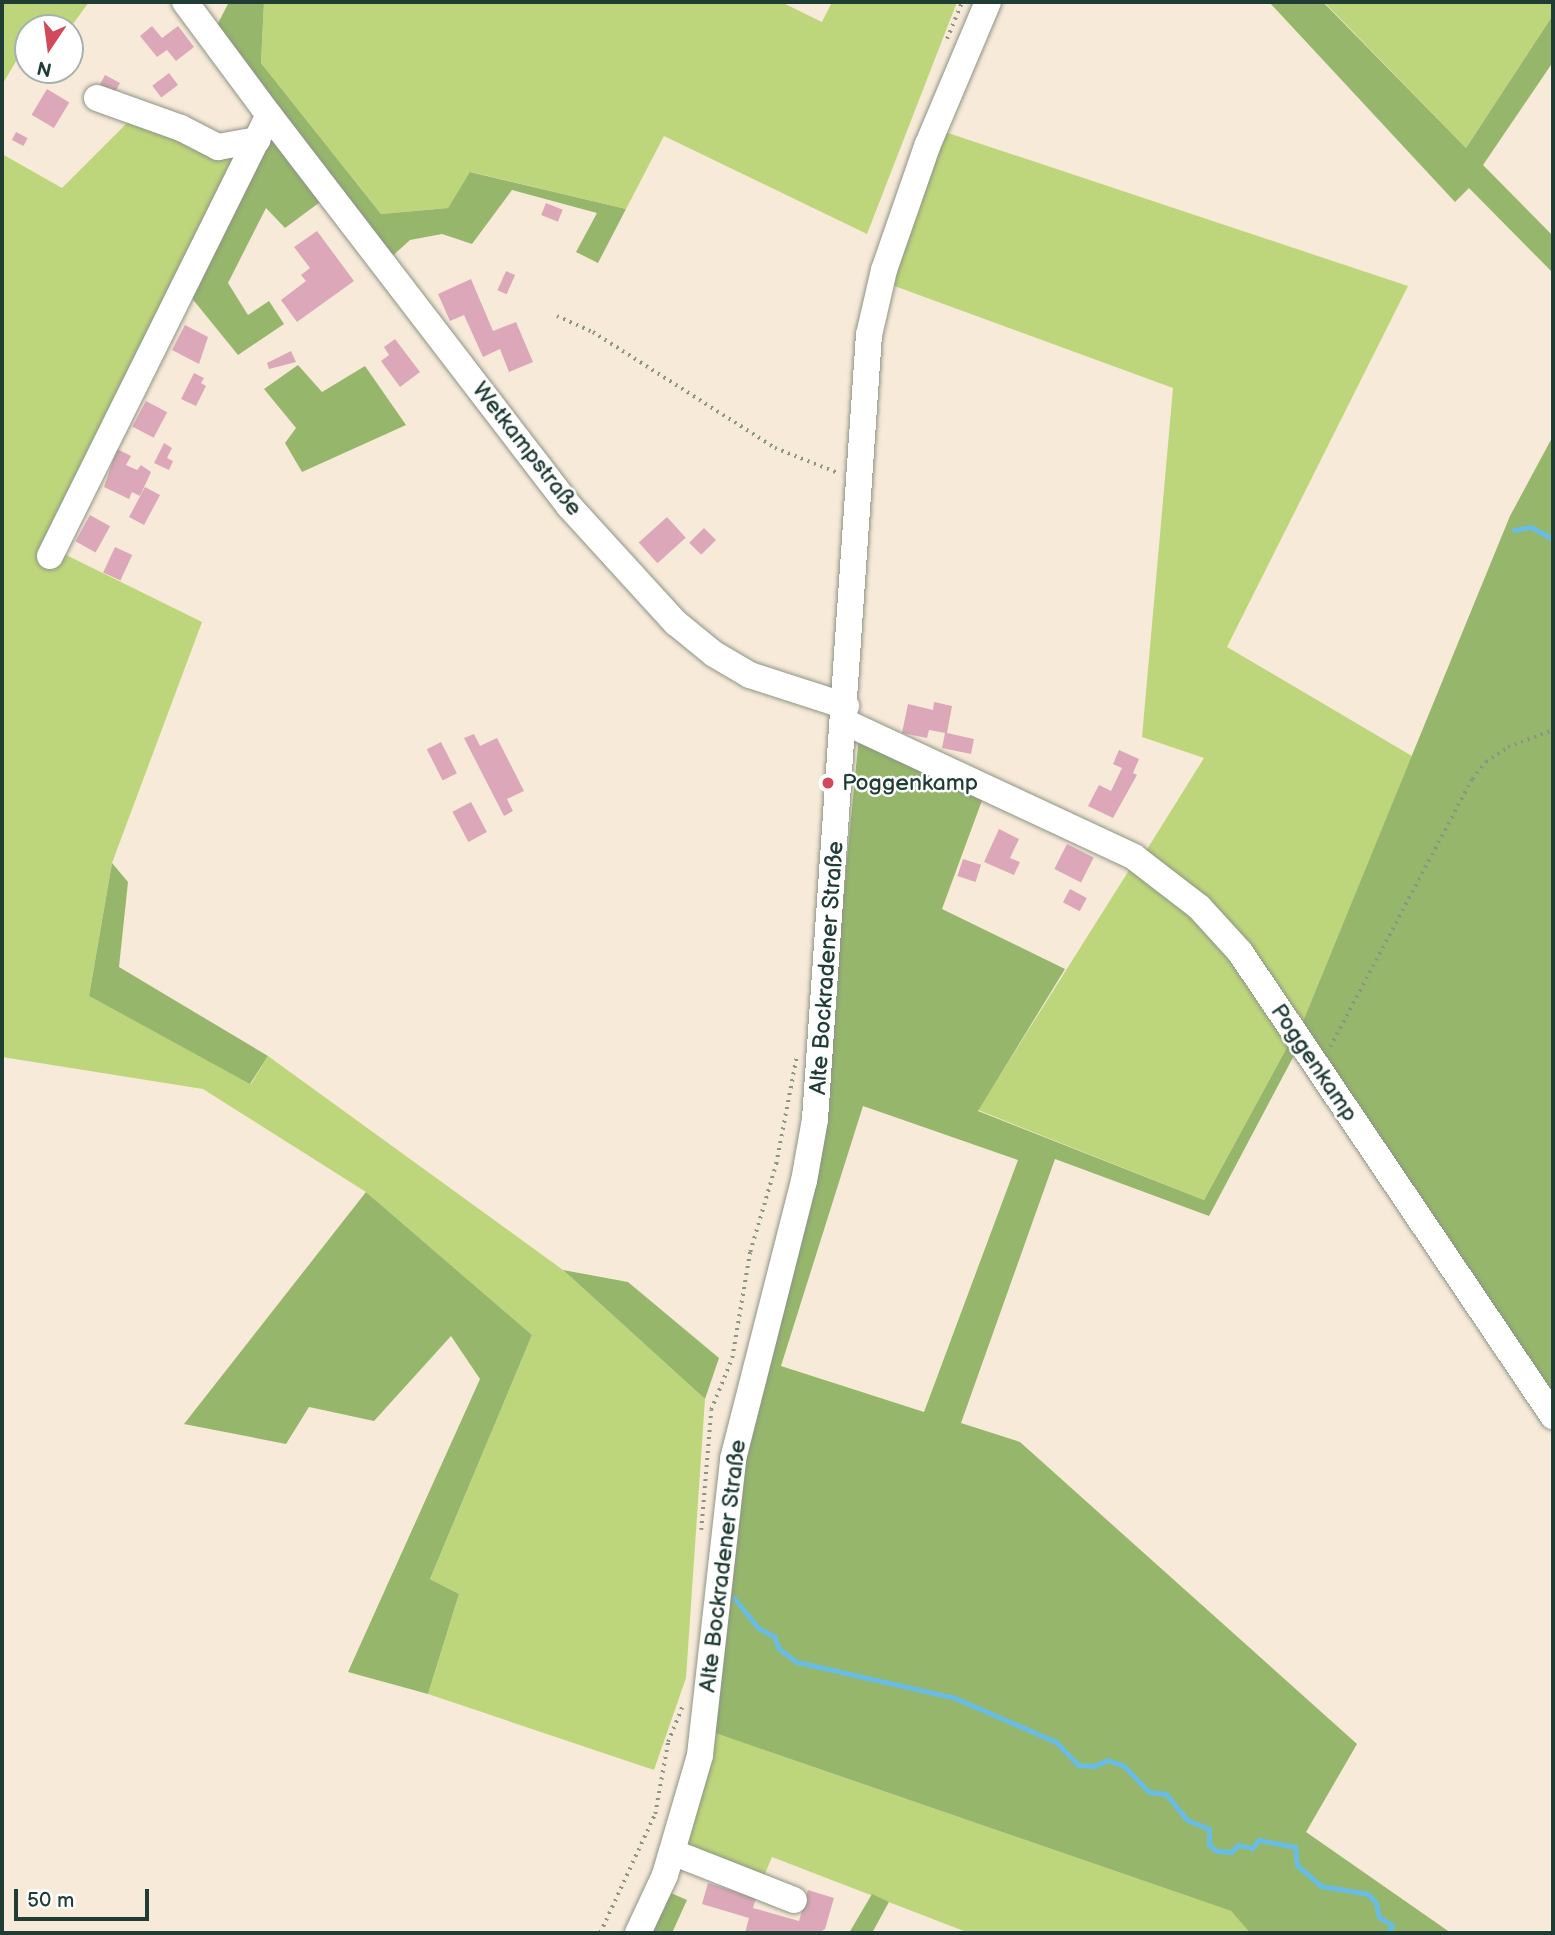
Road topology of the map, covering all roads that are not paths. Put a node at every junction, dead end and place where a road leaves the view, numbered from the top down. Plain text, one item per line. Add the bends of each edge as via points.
1 (185, 2) edge
2 (988, 2) edge
3 (97, 98) dead end
4 (269, 115) junction
5 (257, 140) junction
6 (50, 556) dead end
7 (846, 714) junction
8 (1553, 1416) edge
9 (672, 1852) junction
10 (794, 1900) dead end
11 (638, 1933) edge

1 - 4 street, Wetkampstraße
2 - 7 street, Alte Bockradener Straße via 928,144 884,270 870,335
3 - 5 street via 181,128 218,147
4 - 5 street
4 - 7 street, Wetkampstraße via 569,506 676,623 714,654 750,675
5 - 6 street
7 - 8 street, Poggenkamp via 1134,857 1172,883 1240,953
7 - 9 street, Alte Bockradener Straße via 815,1119 804,1181 733,1459 700,1755
9 - 10 street
9 - 11 street, Alte Bockradener Straße

